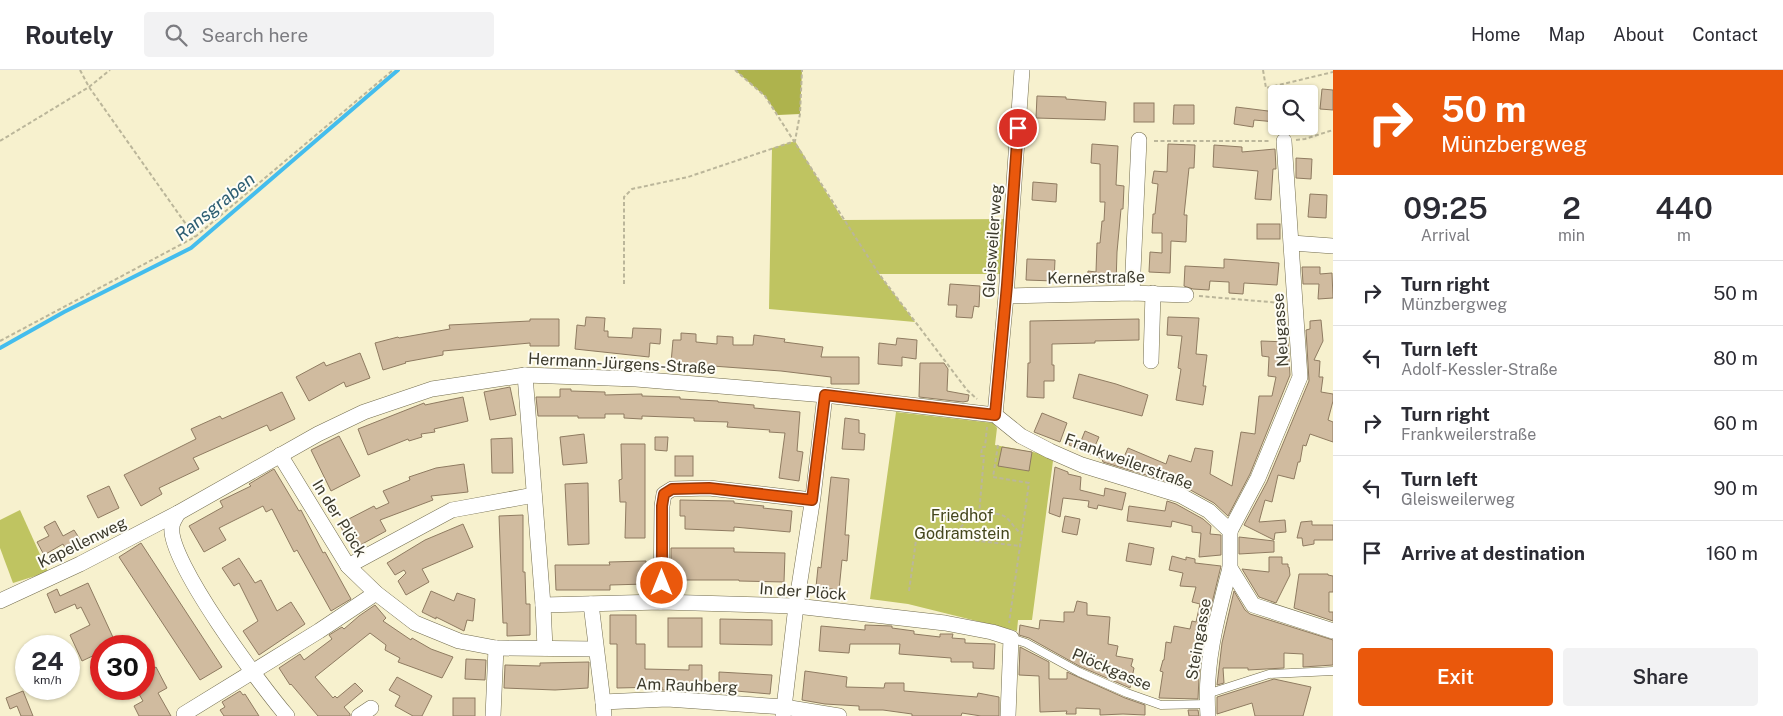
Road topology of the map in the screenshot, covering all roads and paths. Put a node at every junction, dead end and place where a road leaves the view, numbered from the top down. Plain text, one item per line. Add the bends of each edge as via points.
1 (80, 70) edge
2 (110, 70) edge
3 (393, 70) edge
4 (735, 70) edge
5 (802, 70) edge
6 (1022, 70) edge
7 (1264, 70) edge
8 (1333, 72) edge
9 (89, 87) junction
10 (1333, 130) edge
11 (1139, 140) joint
12 (0, 141) edge
13 (795, 141) junction
14 (1284, 141) junction
15 (195, 237) junction
16 (1292, 243) junction
17 (1333, 246) edge
18 (624, 284) dead end
19 (1132, 293) junction
20 (1153, 293) junction
21 (1186, 295) joint
22 (1006, 296) junction
23 (1295, 304) junction
24 (0, 341) edge
25 (1151, 361) dead end
26 (525, 375) junction
27 (825, 395) junction
28 (992, 419) junction
29 (998, 445) dead end
30 (280, 455) junction
31 (534, 495) junction
32 (812, 500) junction
33 (178, 513) junction
34 (979, 515) junction
35 (1230, 531) junction
36 (1021, 533) junction
37 (955, 539) junction
38 (1019, 546) junction
39 (348, 566) junction
40 (1230, 568) junction
41 (909, 591) dead end
42 (376, 593) junction
43 (0, 600) edge
44 (662, 602) junction
45 (543, 604) junction
46 (590, 604) junction
47 (796, 606) junction
48 (1010, 616) dead end
49 (1333, 631) edge
50 (1011, 638) junction
51 (496, 648) junction
52 (545, 648) junction
53 (595, 649) junction
54 (253, 671) junction
55 (1333, 671) edge
56 (1207, 705) edge
57 (603, 709) edge
58 (783, 712) edge
59 (185, 715) edge
60 (286, 716) edge
61 (493, 716) edge
62 (839, 716) edge
63 (1008, 716) edge

1 - 9 path
2 - 9 path
3 - 15 path
4 - 13 path via 765,96
5 - 13 path
6 - 22 street, Gleisweilerweg
7 - 8 path via 1266,88
9 - 12 path
9 - 15 path
10 - 14 path via 1305,139
11 - 14 path
11 - 19 street
13 - 18 path via 688,177 632,189 624,197
13 - 28 path via 879,274
14 - 16 street, Neugasse
15 - 24 path
16 - 17 street
16 - 23 street, Neugasse
19 - 20 street, Kernerstraße
19 - 22 street, Kernerstraße
20 - 21 street, Kernerstraße
20 - 25 street
21 - 23 path
22 - 28 street, Gleisweilerweg
23 - 35 street, Neugasse via 1300,377 1258,478
26 - 27 street, Hermann-Jürgens-Straße via 636,379
26 - 30 street, Hermann-Jürgens-Straße via 432,389 364,412
26 - 31 street
27 - 28 street
27 - 32 street
28 - 34 path via 985,447 982,447
28 - 35 street, Frankweilerstraße via 1082,465 1180,495 1208,511
29 - 36 path via 993,476 1029,483
30 - 33 street, Hermann-Jürgens-Straße
30 - 39 street, In der Plöck
31 - 39 street via 452,510
31 - 45 street
32 - 44 street via 709,488 672,489 664,494
32 - 47 street
33 - 43 street, Kapellenweg via 80,564
33 - 54 street via 172,526 179,558 195,587
34 - 36 path via 1004,516
34 - 37 path via 961,526
35 - 40 street
36 - 38 path
37 - 38 path
37 - 41 path via 917,533
38 - 48 path
39 - 42 street, In der Plöck
40 - 49 street via 1253,604
40 - 56 street, Steingasse via 1214,631
42 - 51 street, In der Plöck via 416,623 460,641
42 - 54 street
44 - 46 street, In der Plöck
44 - 47 street, In der Plöck
45 - 46 street, In der Plöck
45 - 52 street
46 - 53 street
47 - 50 street, In der Plöck via 945,623
47 - 58 street
50 - 56 lane, Plöckgasse via 1079,672 1161,705
50 - 63 street
51 - 52 street, In der Plöck
51 - 61 street
52 - 53 street, In der Plöck
53 - 57 street
54 - 59 street
54 - 60 street
55 - 56 lane, Plöckgasse via 1269,674
57 - 58 street, Am Rauhberg via 667,699
58 - 62 street, Am Rauhberg

